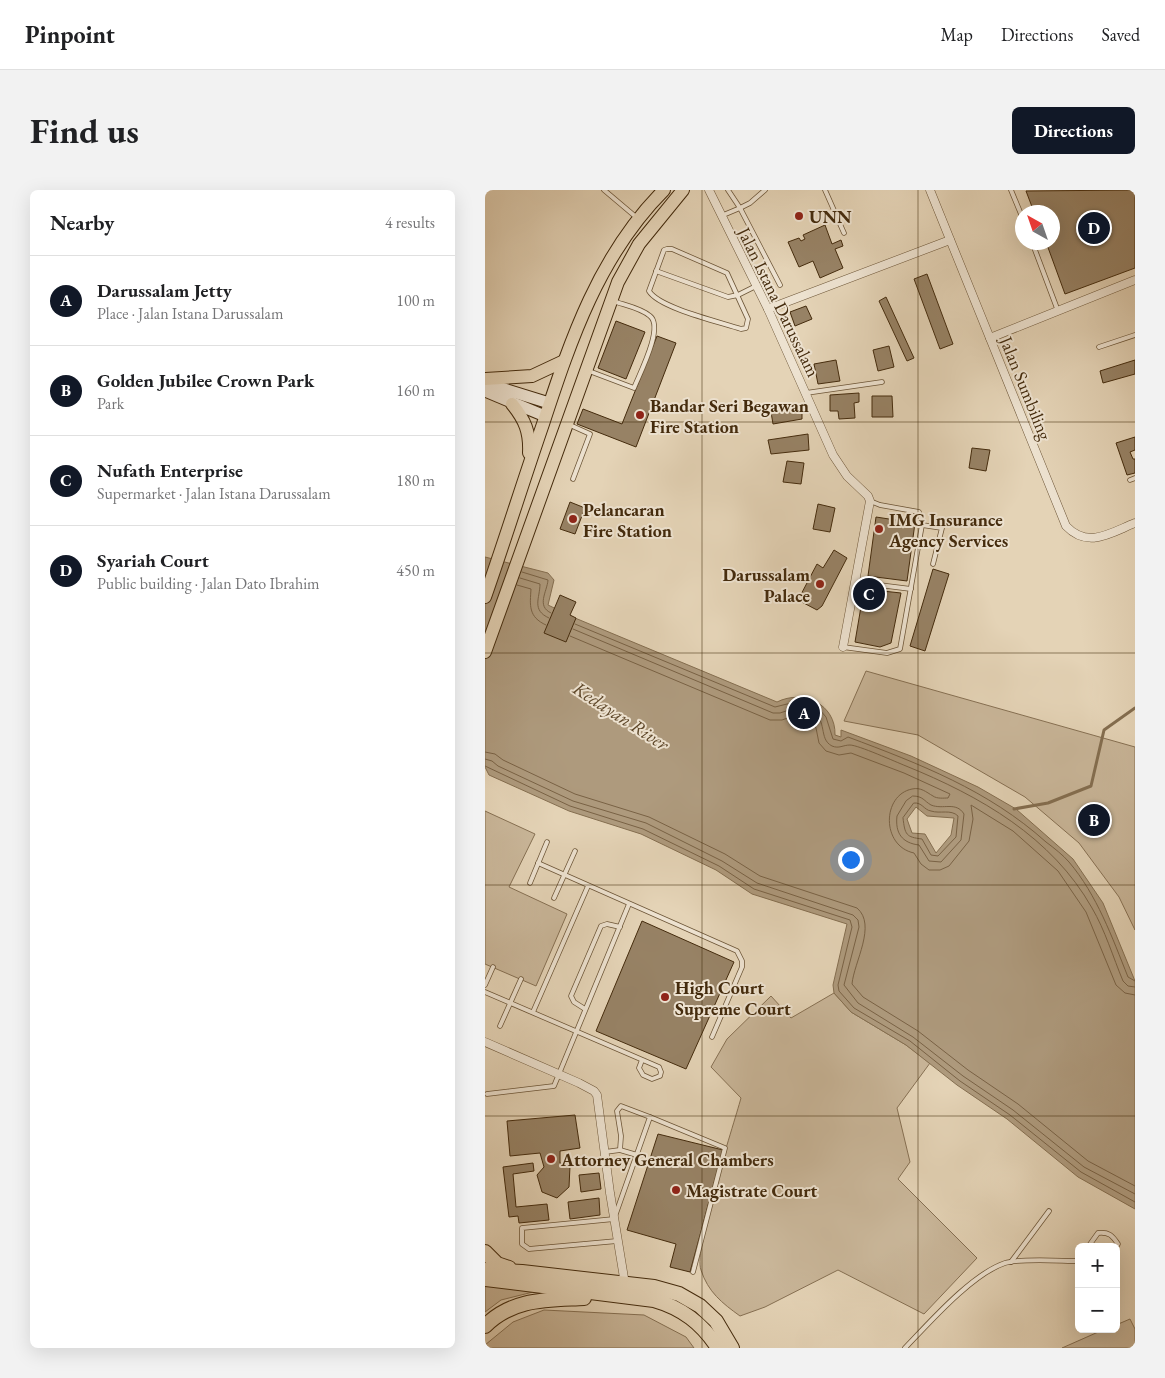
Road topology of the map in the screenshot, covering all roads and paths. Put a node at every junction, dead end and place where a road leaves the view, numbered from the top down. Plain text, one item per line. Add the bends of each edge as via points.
1 (604, 190) edge
2 (664, 190) edge
3 (683, 190) edge
4 (709, 190) edge
5 (729, 190) edge
6 (765, 190) edge
7 (825, 190) edge
8 (930, 190) edge
9 (1011, 190) edge
10 (1017, 205) edge
11 (740, 208) junction
12 (721, 216) junction
13 (638, 218) junction
14 (844, 233) dead end
15 (950, 240) junction
16 (1035, 250) edge
17 (656, 271) junction
18 (1135, 280) edge
19 (780, 285) dead end
20 (756, 286) junction
21 (738, 296) junction
22 (611, 300) junction
23 (767, 309) junction
24 (1058, 311) junction
25 (1135, 335) edge
26 (989, 338) junction
27 (1099, 347) dead end
28 (564, 361) junction
29 (585, 370) junction
30 (485, 381) edge
31 (882, 382) dead end
32 (485, 392) edge
33 (806, 393) junction
34 (549, 403) junction
35 (512, 404) junction
36 (570, 410) junction
37 (545, 416) junction
38 (565, 423) junction
39 (529, 465) junction
40 (1135, 478) edge
41 (573, 479) dead end
42 (1130, 480) dead end
43 (870, 501) junction
44 (1135, 523) edge
45 (922, 526) junction
46 (933, 564) dead end
47 (855, 582) junction
48 (911, 589) junction
49 (485, 598) edge
50 (843, 647) joint
51 (485, 652) edge
52 (547, 842) dead end
53 (575, 851) dead end
54 (538, 863) junction
55 (565, 875) junction
56 (530, 883) dead end
57 (588, 886) junction
58 (554, 898) dead end
59 (629, 904) junction
60 (620, 927) junction
61 (493, 967) dead end
62 (521, 979) dead end
63 (485, 985) edge
64 (485, 992) edge
65 (510, 1003) junction
66 (585, 1009) junction
67 (533, 1012) junction
68 (500, 1026) dead end
69 (575, 1031) junction
70 (712, 1037) dead end
71 (485, 1042) edge
72 (642, 1060) junction
73 (559, 1074) junction
74 (487, 1094) dead end
75 (650, 1117) junction
76 (620, 1150) junction
77 (605, 1152) junction
78 (637, 1155) junction
79 (1049, 1211) dead end
80 (613, 1219) junction
81 (617, 1241) junction
82 (1091, 1243) edge
83 (1117, 1243) edge
84 (485, 1252) edge
85 (1075, 1261) edge
86 (1011, 1262) junction
87 (485, 1270) edge
88 (522, 1272) junction
89 (693, 1272) dead end
90 (485, 1279) edge
91 (625, 1290) junction
92 (485, 1326) edge
93 (718, 1348) edge
94 (732, 1348) edge
95 (905, 1348) edge

1 - 13 lane
2 - 13 main road
3 - 22 main road via 639,244
4 - 12 street, Jalan Istana Darussalam
5 - 11 lane
6 - 11 lane
7 - 14 lane
8 - 15 street, Jalan Sumbiling
9 - 10 lane
11 - 12 lane
11 - 19 lane
12 - 20 street, Jalan Istana Darussalam
13 - 28 main road via 608,261 594,288
15 - 23 street
15 - 26 street, Jalan Sumbiling
16 - 24 lane
17 - 21 lane via 728,297
17 - 21 lane via 664,250 672,248 727,273
17 - 21 lane via 649,291 654,298 741,330 746,328 748,319
18 - 24 street
20 - 21 lane
20 - 23 street, Jalan Istana Darussalam
22 - 29 main road
22 - 29 lane via 650,316 655,333 634,388
23 - 33 street, Jalan Istana Darussalam
24 - 26 street
25 - 27 lane
26 - 44 street, Jalan Sumbiling via 1066,526 1076,536 1090,539
28 - 30 main road via 532,376
28 - 34 main road
29 - 36 main road
30 - 34 main road
31 - 33 lane
32 - 35 main road
33 - 43 street, Jalan Istana Darussalam via 839,466
34 - 36 main road
34 - 37 main road
35 - 37 main road
35 - 39 main road via 523,417 528,430
36 - 38 main road
37 - 38 main road
37 - 39 main road
38 - 41 lane via 590,434
38 - 51 main road
39 - 49 main road
40 - 42 lane
43 - 45 lane via 919,512
43 - 47 street
45 - 46 lane via 942,528
45 - 48 lane
47 - 48 lane
47 - 50 street
48 - 50 lane via 900,649 887,653
52 - 54 lane
53 - 55 lane
54 - 55 lane
54 - 56 lane
55 - 57 lane
55 - 58 lane
57 - 59 lane
57 - 67 lane
59 - 60 lane
59 - 70 lane via 733,948 741,956 742,967
60 - 66 lane
60 - 66 lane via 604,924 593,944 571,996
61 - 63 lane
62 - 65 lane
64 - 65 lane
65 - 67 lane
65 - 68 lane
66 - 69 lane
67 - 69 lane
69 - 72 lane
69 - 73 lane
71 - 73 street
72 - 72 lane via 640,1072 652,1079 660,1076 659,1067
73 - 74 lane via 554,1086
73 - 77 street via 590,1088 597,1095
75 - 76 lane via 621,1106 617,1111
75 - 78 lane
75 - 89 lane via 725,1148
76 - 77 lane
76 - 78 lane
77 - 80 street
78 - 80 lane
79 - 86 lane
80 - 81 street
80 - 81 lane via 522,1228 522,1244 535,1249
81 - 91 street
82 - 83 lane via 1098,1233 1106,1232
84 - 88 highway via 497,1264
85 - 86 lane
86 - 95 lane via 973,1283
87 - 88 highway
88 - 91 highway
90 - 91 highway
91 - 92 highway via 533,1300 505,1310
91 - 93 highway via 683,1312 705,1330
91 - 94 highway via 654,1287 679,1294 701,1306 716,1321

